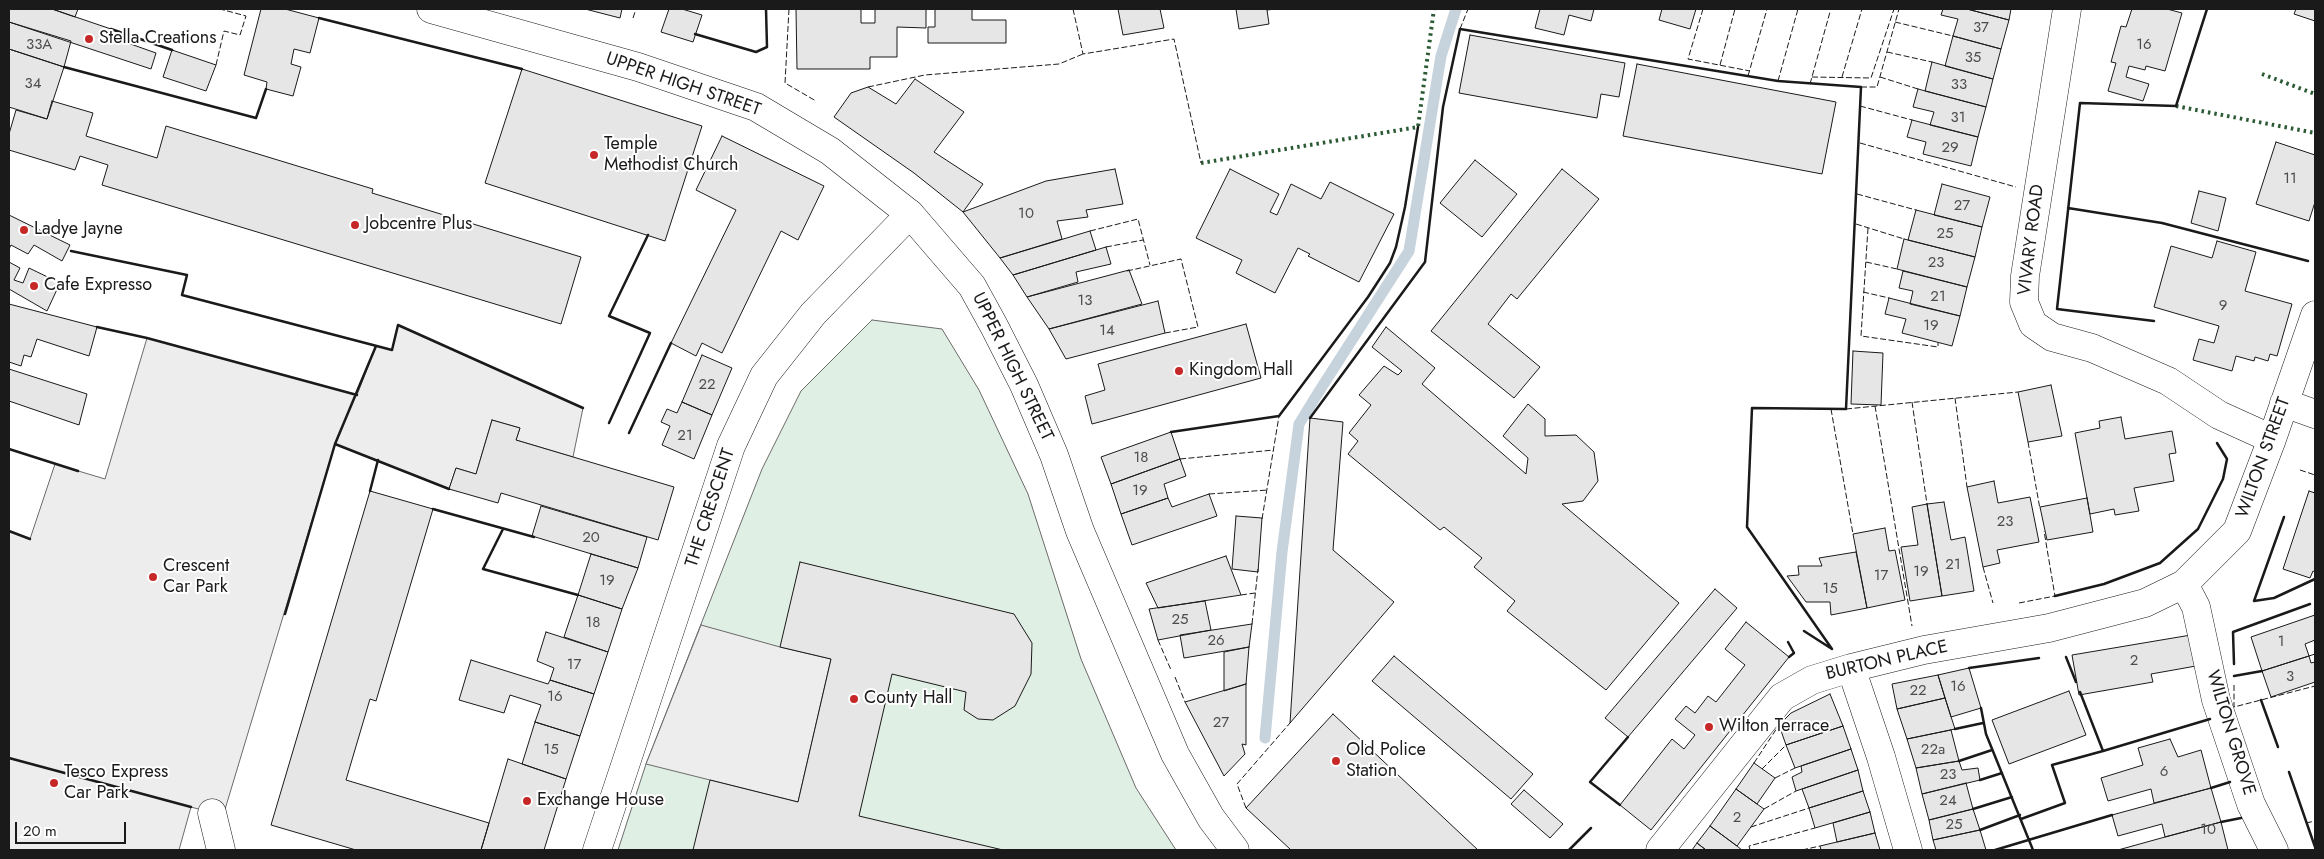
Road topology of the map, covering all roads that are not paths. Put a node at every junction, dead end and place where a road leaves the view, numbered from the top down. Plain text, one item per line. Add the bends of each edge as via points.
1 (431, 9) edge
2 (2067, 9) edge
3 (910, 214) junction
4 (2315, 315) edge
5 (2284, 403) junction
6 (2315, 414) edge
7 (2272, 439) junction
8 (2184, 584) junction
9 (1850, 668) junction
10 (212, 813) dead end
11 (221, 850) edge
12 (597, 850) edge
13 (1235, 850) edge
14 (1660, 850) edge
15 (1908, 850) edge
16 (2274, 850) edge

1 - 3 street, UPPER HIGH STREET via 638,67 756,107 830,151
2 - 7 street, VIVARY ROAD via 2025,276 2024,302 2033,324 2052,336 2092,348 2168,381 2219,415
3 - 12 street, THE CRESCENT via 813,314 764,376 731,446
3 - 13 street, UPPER HIGH STREET via 972,286 994,326 1054,454 1080,531 1175,754 1212,818
4 - 5 street, WILTON STREET
5 - 6 street
5 - 7 street, WILTON STREET
7 - 8 street, WILTON STREET via 2237,531
8 - 9 street, BURTON PLACE via 2145,604
8 - 16 street, WILTON GROVE via 2196,607 2222,719 2251,804
9 - 14 street, BURTON PLACE via 1812,680 1782,697
9 - 15 street via 1881,757
10 - 11 street

